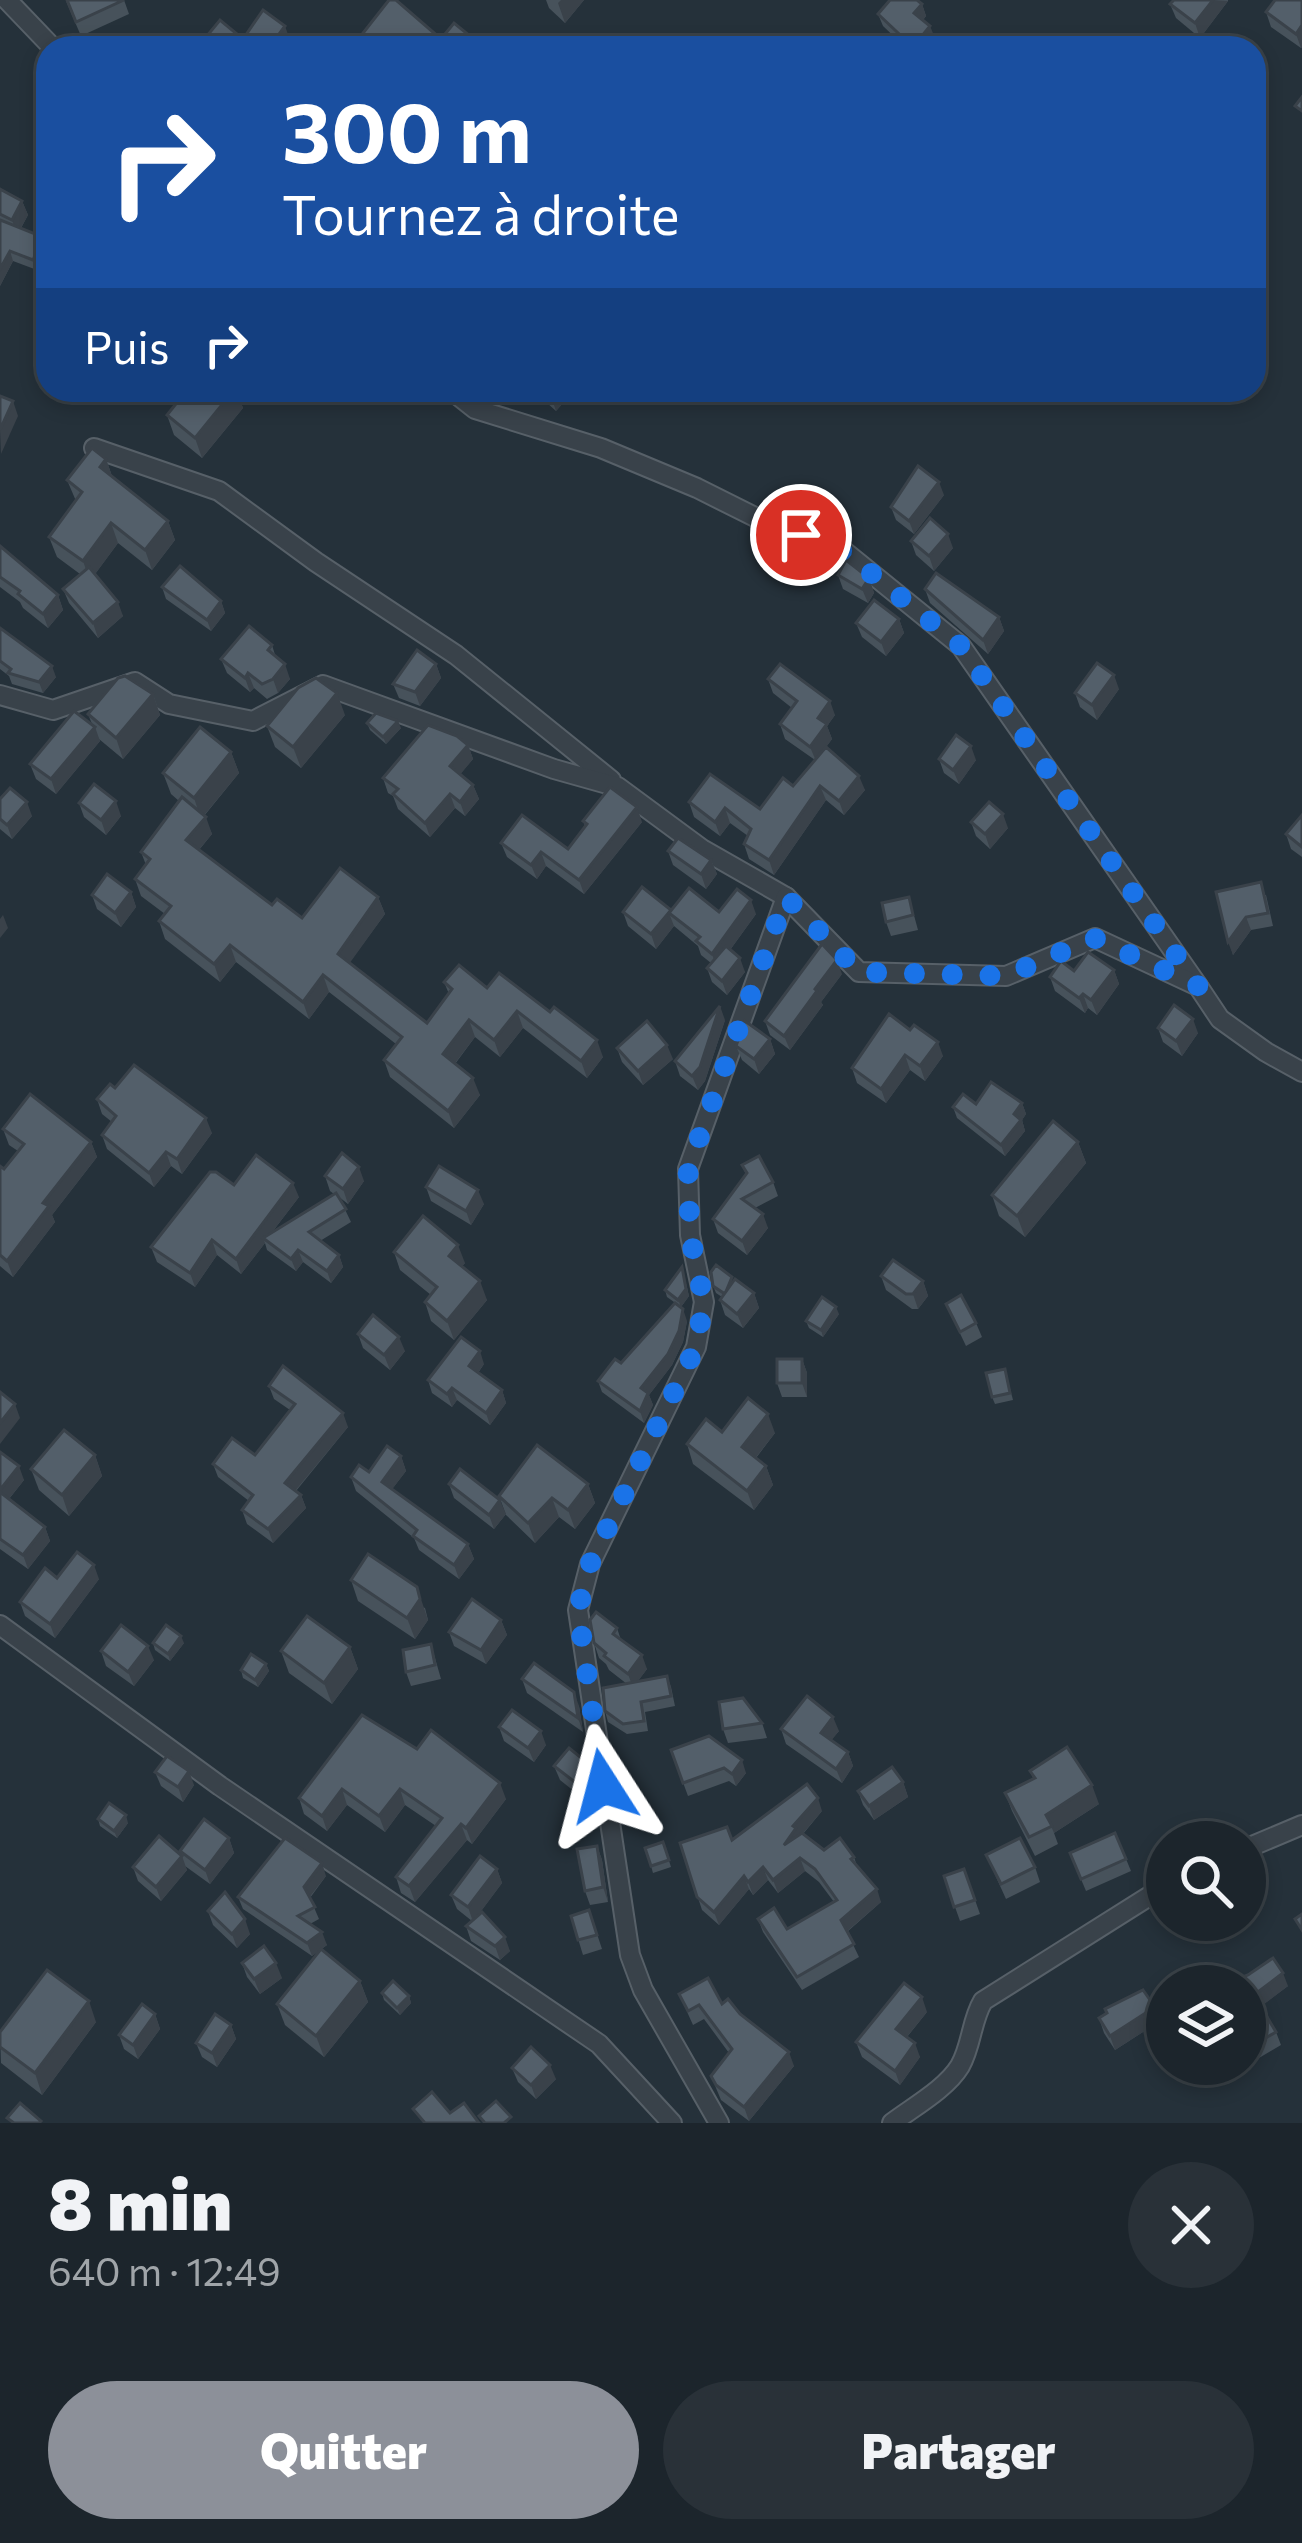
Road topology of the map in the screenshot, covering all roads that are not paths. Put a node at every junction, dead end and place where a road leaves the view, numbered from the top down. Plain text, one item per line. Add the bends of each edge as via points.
1 (7, 0) edge
2 (42, 36) edge
3 (466, 402) edge
4 (94, 448) edge
5 (0, 694) edge
6 (618, 787) junction
7 (786, 897) junction
8 (1198, 986) junction
9 (1302, 1072) edge
10 (0, 1625) edge
11 (1302, 1825) edge
12 (1266, 1840) edge
13 (1146, 1899) edge
14 (672, 2123) edge
15 (718, 2123) edge
16 (892, 2123) edge

1 - 2 street
3 - 8 street via 601,448 845,552 961,646
4 - 6 street via 220,491 456,655
5 - 6 street via 53,710 135,682 169,704 254,721 323,685
6 - 7 street via 702,850
7 - 8 street via 859,972 1006,976 1094,938
7 - 15 street via 688,1169 704,1302 696,1347 590,1564 578,1610 630,1955
8 - 9 street via 1220,1019
10 - 14 street via 599,2044
11 - 12 street
13 - 16 street via 983,2001 959,2067

